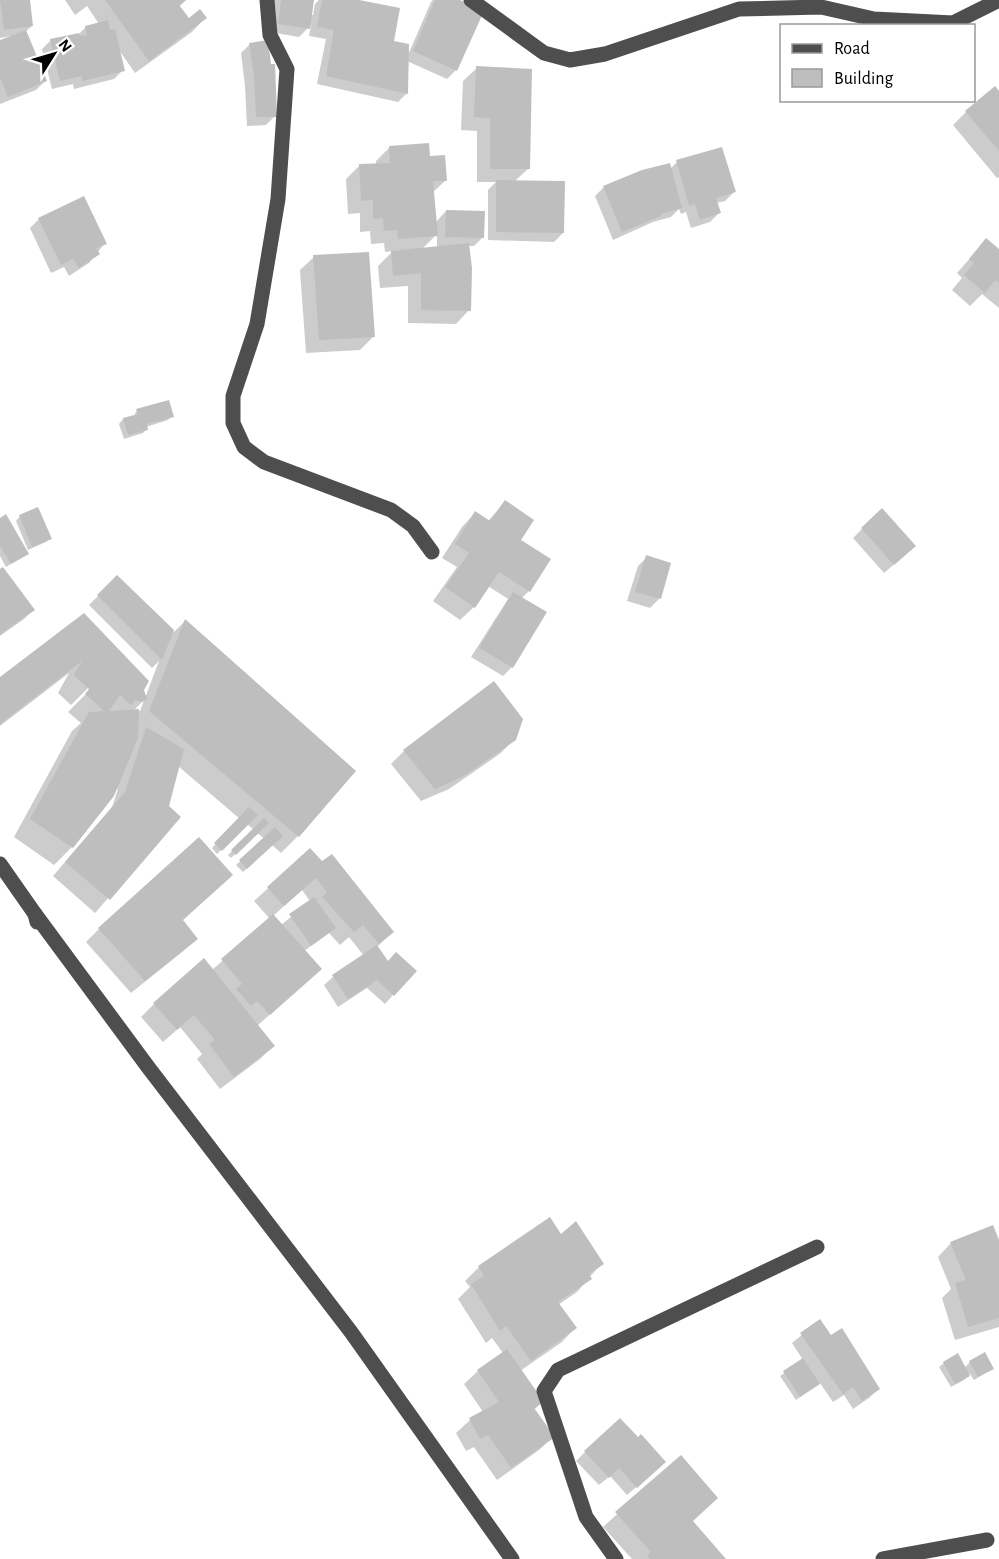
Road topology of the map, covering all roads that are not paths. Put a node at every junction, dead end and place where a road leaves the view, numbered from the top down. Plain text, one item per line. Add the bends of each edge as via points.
1 (267, 0) edge
2 (471, 0) edge
3 (999, 0) edge
4 (432, 552) dead end
5 (0, 864) edge
6 (35, 914) junction
7 (42, 940) dead end
8 (817, 1247) dead end
9 (987, 1540) dead end
10 (512, 1559) edge
11 (616, 1559) edge
12 (883, 1559) edge

1 - 4 street via 270,35 287,69 278,199 257,324 233,396 233,423 244,447 264,462 391,510 413,525
2 - 3 street via 544,53 570,60 605,54 739,9 821,7 874,19 953,23
5 - 6 street
6 - 7 street
6 - 10 street via 351,1332
8 - 11 street via 558,1370 544,1391 586,1517
9 - 12 street

